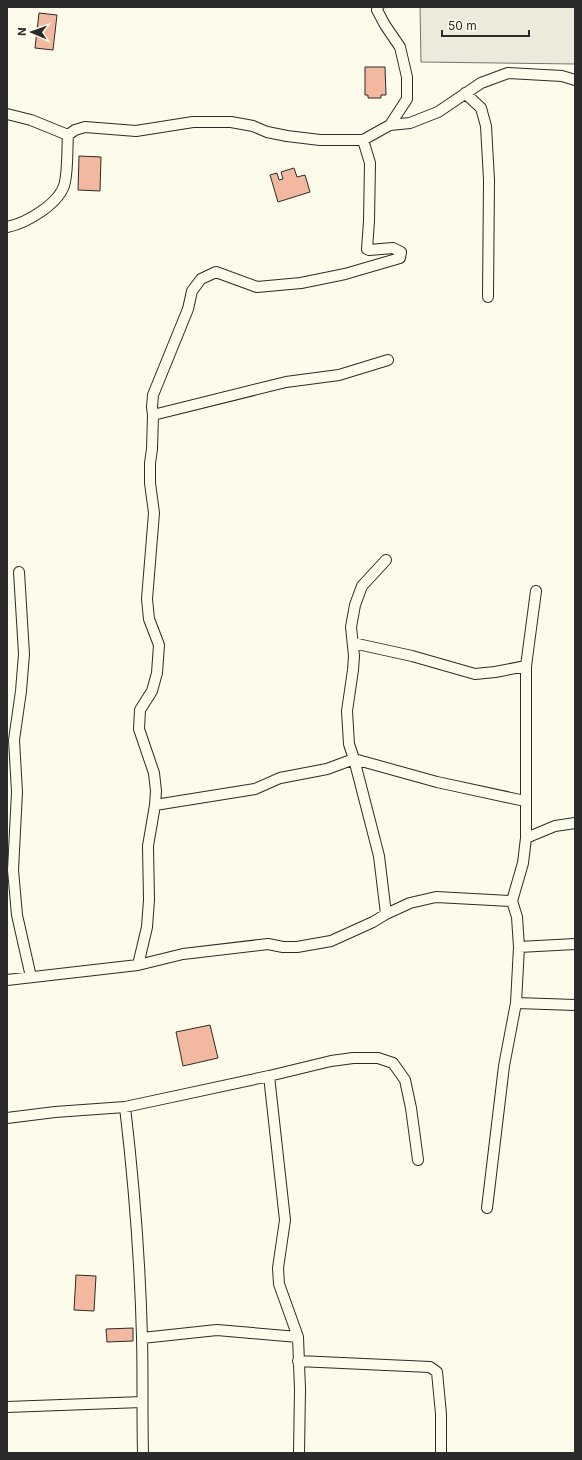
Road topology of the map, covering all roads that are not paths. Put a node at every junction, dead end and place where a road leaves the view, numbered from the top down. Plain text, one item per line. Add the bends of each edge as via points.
1 (375, 8) edge
2 (575, 80) edge
3 (465, 93) junction
4 (7, 114) edge
5 (390, 125) junction
6 (68, 135) junction
7 (363, 140) junction
8 (7, 227) edge
9 (488, 298) dead end
10 (388, 360) dead end
11 (153, 415) junction
12 (386, 560) dead end
13 (19, 572) dead end
14 (536, 591) dead end
15 (352, 643) junction
16 (526, 666) junction
17 (354, 759) junction
18 (12, 794) edge
19 (525, 801) junction
20 (156, 805) junction
21 (575, 823) edge
22 (526, 838) junction
23 (512, 901) junction
24 (386, 914) junction
25 (575, 944) edge
26 (519, 947) junction
27 (138, 965) junction
28 (31, 977) junction
29 (7, 980) edge
30 (516, 1003) junction
31 (575, 1005) edge
32 (269, 1076) junction
33 (125, 1106) junction
34 (7, 1118) edge
35 (418, 1160) dead end
36 (487, 1208) dead end
37 (298, 1337) junction
38 (142, 1338) junction
39 (298, 1361) junction
40 (142, 1402) junction
41 (7, 1407) edge
42 (142, 1453) edge
43 (299, 1453) edge
44 (441, 1453) edge

1 - 5 street via 400,47 407,77 408,99
2 - 3 street via 562,76 508,73 481,83
3 - 5 street via 431,115 410,123
3 - 9 street via 481,108 486,126 489,180
4 - 6 street via 31,120
5 - 7 street
6 - 7 street via 85,127 136,131 193,122 231,122 287,136 320,140
6 - 8 street via 65,183 55,199 37,215
7 - 11 street via 370,163 367,249 393,248 401,252 400,258 345,274 300,283 257,287 216,272 201,279 192,291 188,309 154,395
10 - 11 street via 339,375 286,382
11 - 20 street via 150,483 154,513 147,599 149,619 158,652 157,673 152,691 140,710 139,729 154,773
12 - 15 street via 362,586 351,627
13 - 18 street via 24,654 14,740
14 - 16 street
15 - 16 street via 412,656 475,674
15 - 17 street via 353,670 347,710 349,744
16 - 19 street
17 - 19 street via 437,782
17 - 20 street via 321,771 280,778 255,789
17 - 24 street via 379,856
18 - 28 street via 13,870 18,915
19 - 22 street
20 - 27 street via 148,846 147,927
21 - 22 street via 555,826
22 - 23 street via 523,863
23 - 24 street via 436,897 410,903
23 - 26 street via 517,917
24 - 27 street via 331,941 297,947 268,944 183,954
25 - 26 street
26 - 30 street
27 - 28 street
28 - 29 street
30 - 31 street
30 - 36 street via 504,1066
32 - 33 street
32 - 35 street via 353,1058 378,1058 393,1063 404,1080 411,1108
32 - 37 street via 285,1220 278,1268 279,1284
33 - 34 street
33 - 38 street via 138,1245
37 - 38 street via 217,1330
37 - 39 street
38 - 40 street
39 - 43 street
39 - 44 street via 430,1367 437,1372
40 - 41 street
40 - 42 street

